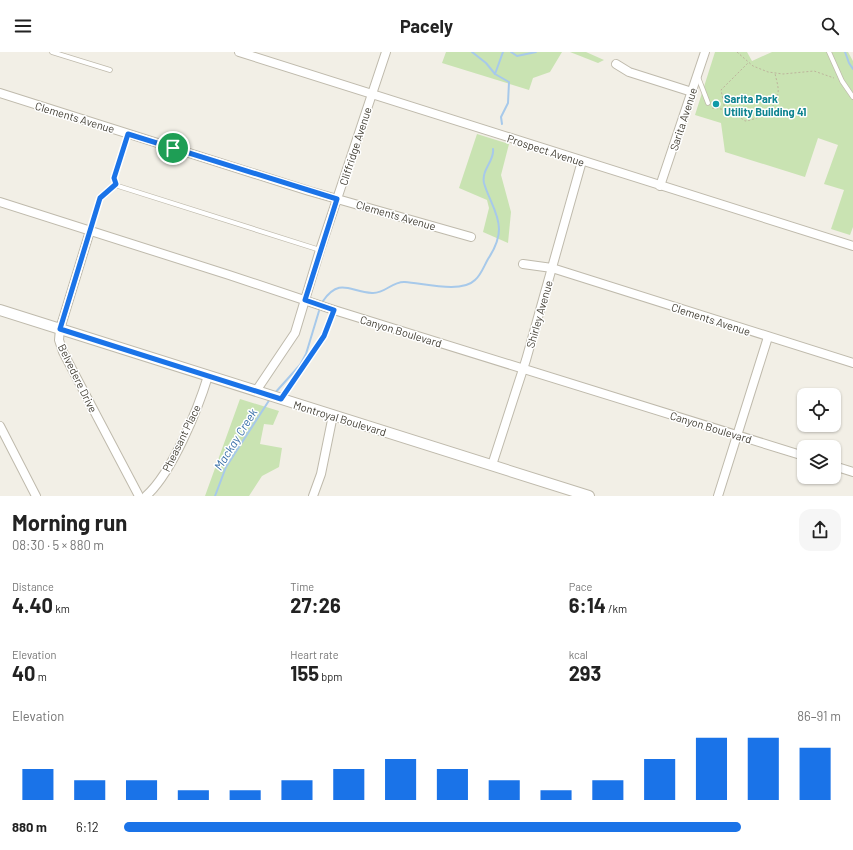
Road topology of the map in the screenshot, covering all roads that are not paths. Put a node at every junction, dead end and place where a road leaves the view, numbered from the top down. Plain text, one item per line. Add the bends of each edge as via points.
1 (52, 52) edge
2 (239, 52) edge
3 (386, 52) edge
4 (705, 52) edge
5 (828, 52) edge
6 (616, 64) dead end
7 (110, 70) dead end
8 (698, 74) junction
9 (692, 92) junction
10 (0, 94) edge
11 (372, 94) junction
12 (853, 97) edge
13 (708, 103) road end
14 (128, 134) junction
15 (582, 161) junction
16 (660, 186) junction
17 (337, 199) junction
18 (0, 202) edge
19 (90, 231) junction
20 (471, 237) dead end
21 (853, 246) edge
22 (320, 250) junction
23 (522, 264) dead end
24 (552, 268) junction
25 (305, 300) junction
26 (0, 310) edge
27 (60, 329) junction
28 (768, 337) junction
29 (853, 363) edge
30 (523, 368) junction
31 (208, 376) junction
32 (256, 391) junction
33 (333, 415) junction
34 (0, 426) edge
35 (738, 436) junction
36 (797, 454) edge
37 (492, 465) junction
38 (841, 468) edge
39 (853, 472) edge
40 (36, 496) edge
41 (139, 496) edge
42 (146, 496) edge
43 (313, 496) edge
44 (589, 496) edge
45 (718, 496) edge

1 - 7 lane
2 - 11 street, Prospect Avenue
3 - 11 street, Cliffridge Avenue
4 - 8 street, Sarita Avenue
5 - 12 lane
6 - 9 street via 629,72
8 - 9 street, Sarita Avenue
8 - 13 lane
9 - 16 street, Sarita Avenue
10 - 14 street, Clements Avenue
11 - 15 street, Prospect Avenue
11 - 17 street, Cliffridge Avenue
14 - 17 street, Clements Avenue
14 - 22 lane via 114,178 116,184 130,191
15 - 16 street, Prospect Avenue
15 - 24 street, Shirley Avenue
16 - 21 street, Prospect Avenue
17 - 20 street, Clements Avenue
17 - 22 street, Cliffridge Avenue
18 - 19 street, Canyon Boulevard
19 - 25 street, Canyon Boulevard
19 - 27 street, Belvedere Drive
22 - 25 street, Cliffridge Avenue
23 - 24 street, Clements Avenue
24 - 28 street, Clements Avenue
24 - 30 street, Shirley Avenue
25 - 30 street, Canyon Boulevard
25 - 32 street, Cliffridge Avenue via 295,333
26 - 27 street, Montroyal Boulevard
27 - 31 street, Montroyal Boulevard
27 - 41 street, Belvedere Drive via 59,340 63,352
28 - 29 street, Clements Avenue
28 - 35 street
30 - 35 street, Canyon Boulevard
30 - 37 street, Shirley Avenue
31 - 32 street, Montroyal Boulevard
31 - 42 street, Pheasant Place via 198,406 170,464 159,483
32 - 33 street, Montroyal Boulevard
33 - 37 street, Montroyal Boulevard
33 - 43 street via 321,474
34 - 40 street
35 - 36 street, Canyon Boulevard
35 - 45 street
37 - 44 street, Montroyal Boulevard
38 - 39 street

